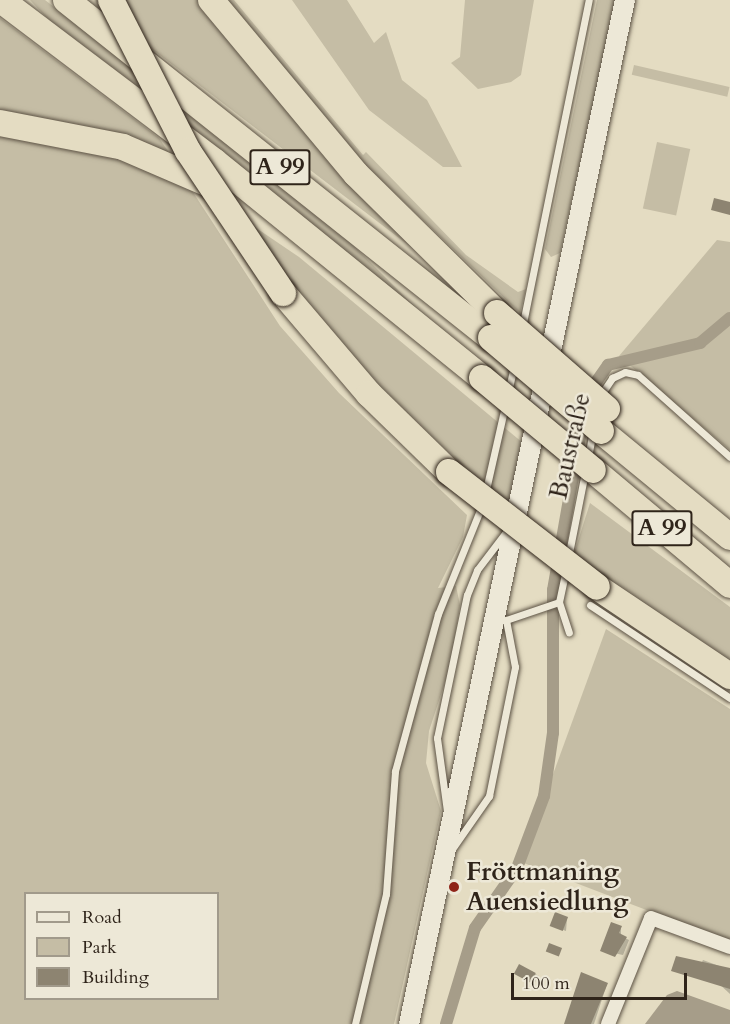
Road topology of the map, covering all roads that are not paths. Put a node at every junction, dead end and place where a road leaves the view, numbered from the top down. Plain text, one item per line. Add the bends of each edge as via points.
1 (1, 0) edge
2 (66, 0) edge
3 (111, 0) edge
4 (211, 0) edge
5 (589, 0) edge
6 (625, 0) edge
7 (0, 123) edge
8 (356, 275) junction
9 (604, 420) junction
10 (730, 457) edge
11 (517, 515) junction
12 (730, 537) edge
13 (730, 585) edge
14 (594, 596) junction
15 (557, 603) junction
16 (501, 618) junction
17 (569, 632) dead end
18 (730, 676) edge
19 (730, 698) edge
20 (450, 839) junction
21 (446, 859) junction
22 (730, 948) edge
23 (355, 1024) edge
24 (410, 1024) edge
25 (608, 1024) edge

1 - 8 highway, A 99
2 - 9 highway, A 99, bridge via 491,338
3 - 14 highway, bridge via 188,151 283,293 369,394 449,472
4 - 9 highway, bridge via 356,174
5 - 23 lane via 490,476 474,534 438,614 396,771 386,894
6 - 11 main road
7 - 8 highway via 90,137 150,156 228,193 331,268
8 - 13 highway, A 99, bridge
9 - 12 highway, A 99 via 675,491
10 - 15 lane, Baustraße via 638,375 625,372 612,378 600,398
11 - 16 main road
11 - 20 lane via 477,570 462,617 437,738
14 - 18 highway
14 - 19 lane
15 - 16 lane
15 - 17 lane, Baustraße
16 - 20 main road
16 - 21 lane via 515,667 489,796
20 - 21 main road
21 - 24 main road
22 - 25 street via 651,918

